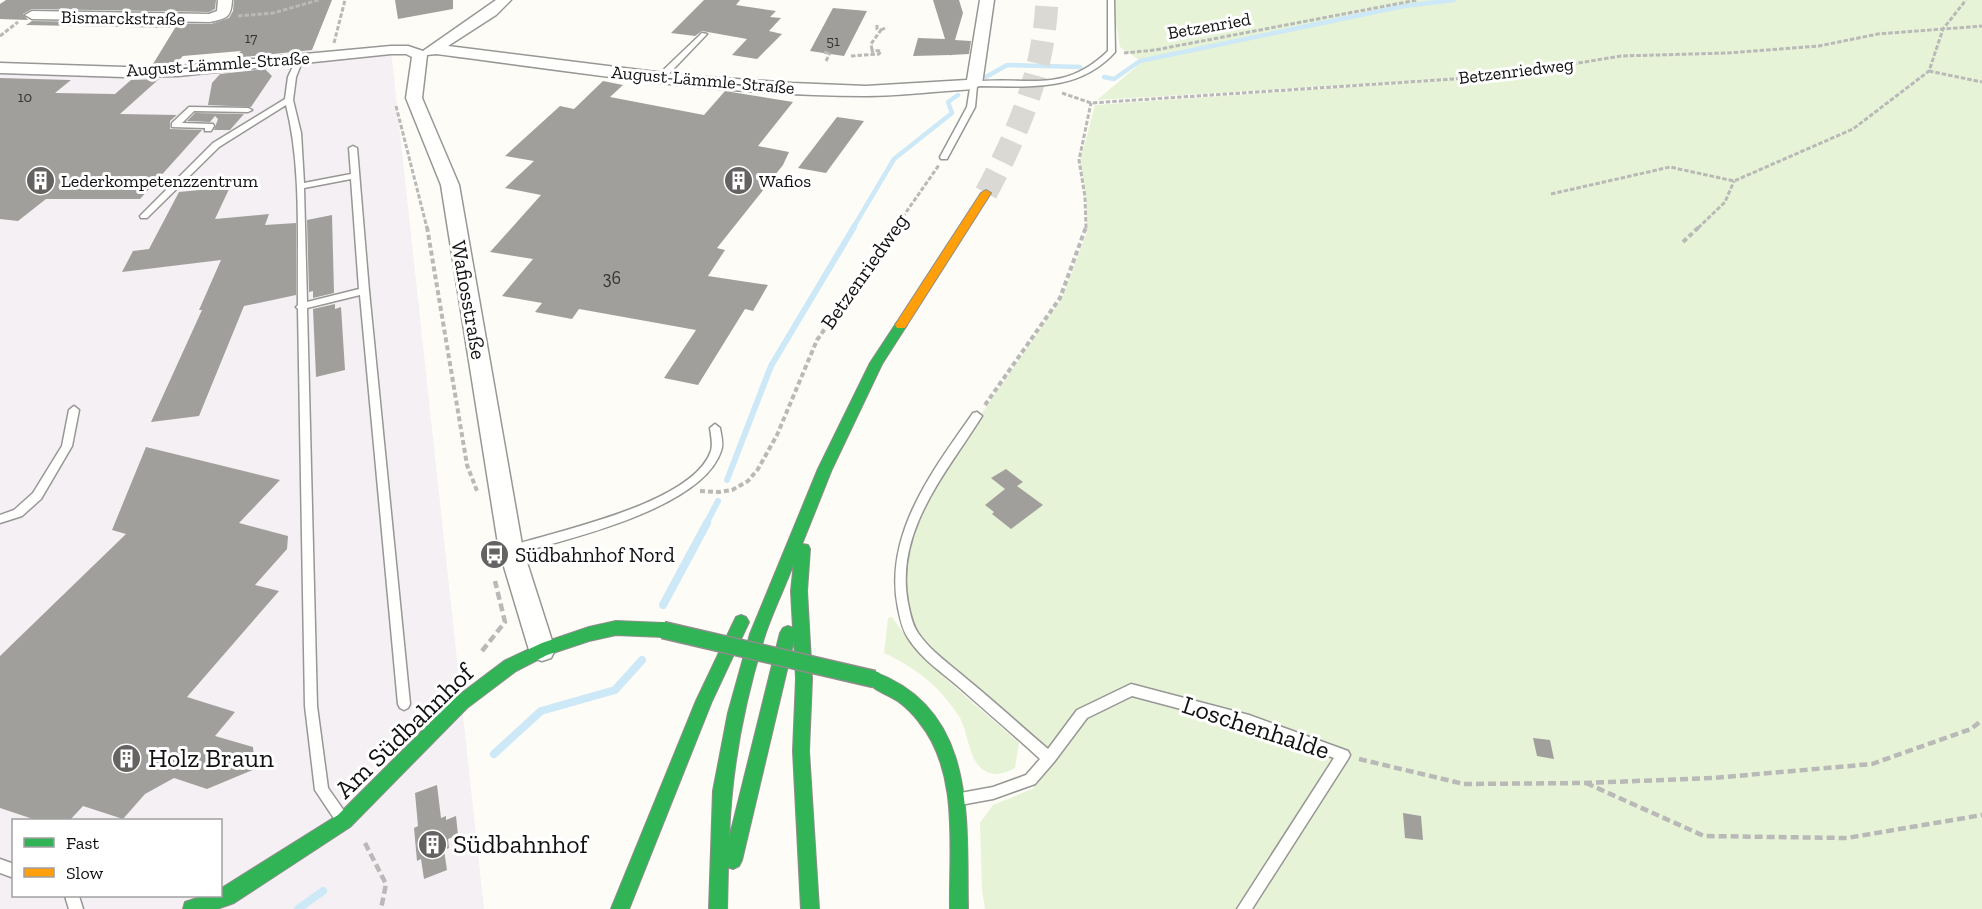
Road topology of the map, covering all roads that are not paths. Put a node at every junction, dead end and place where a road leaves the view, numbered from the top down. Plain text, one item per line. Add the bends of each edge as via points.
1 (50, 0) edge
2 (504, 0) edge
3 (987, 0) edge
4 (1111, 0) edge
5 (223, 7) edge
6 (704, 34) dead end
7 (427, 52) junction
8 (299, 59) junction
9 (0, 68) edge
10 (660, 78) junction
11 (974, 84) junction
12 (289, 100) junction
13 (248, 110) dead end
14 (208, 129) dead end
15 (353, 148) dead end
16 (944, 158) road end
17 (356, 176) junction
18 (300, 186) junction
19 (986, 193) tunnel mouth
20 (144, 216) dead end
21 (364, 291) junction
22 (302, 307) junction
23 (74, 410) dead end
24 (977, 416) road end
25 (715, 428) dead end
26 (806, 515) junction
27 (0, 519) edge
28 (511, 550) junction
29 (767, 576) dead end
30 (799, 591) junction
31 (748, 607) dead end
32 (542, 650) junction
33 (404, 704) dead end
34 (1049, 758) junction
35 (957, 800) junction
36 (344, 821) junction
37 (192, 909) edge
38 (620, 909) edge
39 (720, 909) edge
40 (810, 909) edge
41 (959, 909) edge
42 (1244, 909) edge

1 - 5 street, Bismarckstraße via 32,15 193,19
2 - 7 street
3 - 11 street
4 - 11 lane via 1112,52 1096,69 1054,83
6 - 10 lane
7 - 8 street, August-Lämmle-Straße via 401,50
7 - 10 street, August-Lämmle-Straße
7 - 28 street, Wafiosstraße via 414,98 450,185
8 - 9 street, August-Lämmle-Straße via 158,72
8 - 12 lane
10 - 11 street, August-Lämmle-Straße via 846,91
11 - 16 lane via 971,107
12 - 18 lane via 297,133
12 - 20 lane via 216,145
13 - 14 lane via 192,109 175,125 210,126
15 - 17 lane
17 - 18 lane
17 - 21 lane
18 - 22 lane
19 - 26 main road via 876,363
21 - 22 lane
21 - 33 lane
22 - 36 lane via 311,706 322,790
23 - 27 lane via 67,446 37,496 18,513
24 - 34 lane via 936,475 902,551 902,605 912,635 931,656
25 - 28 lane via 716,452 687,487 652,505
26 - 29 main road
26 - 30 main road
26 - 39 main road via 758,634 736,713 722,791
28 - 32 street, Wafiosstraße
30 - 39 main road
30 - 40 main road via 804,679 801,751
31 - 38 main road via 704,701
32 - 35 main road, Am Südbahnhof, bridge via 616,628 663,630 874,679 920,709 935,729 948,754
32 - 36 main road, Am Südbahnhof via 476,689
34 - 35 lane, Loschenhalde via 1030,780
34 - 42 lane, Loschenhalde via 1083,714 1131,690 1250,721 1343,755
35 - 41 main road, Am Südbahnhof
36 - 37 main road, Am Südbahnhof via 227,896

